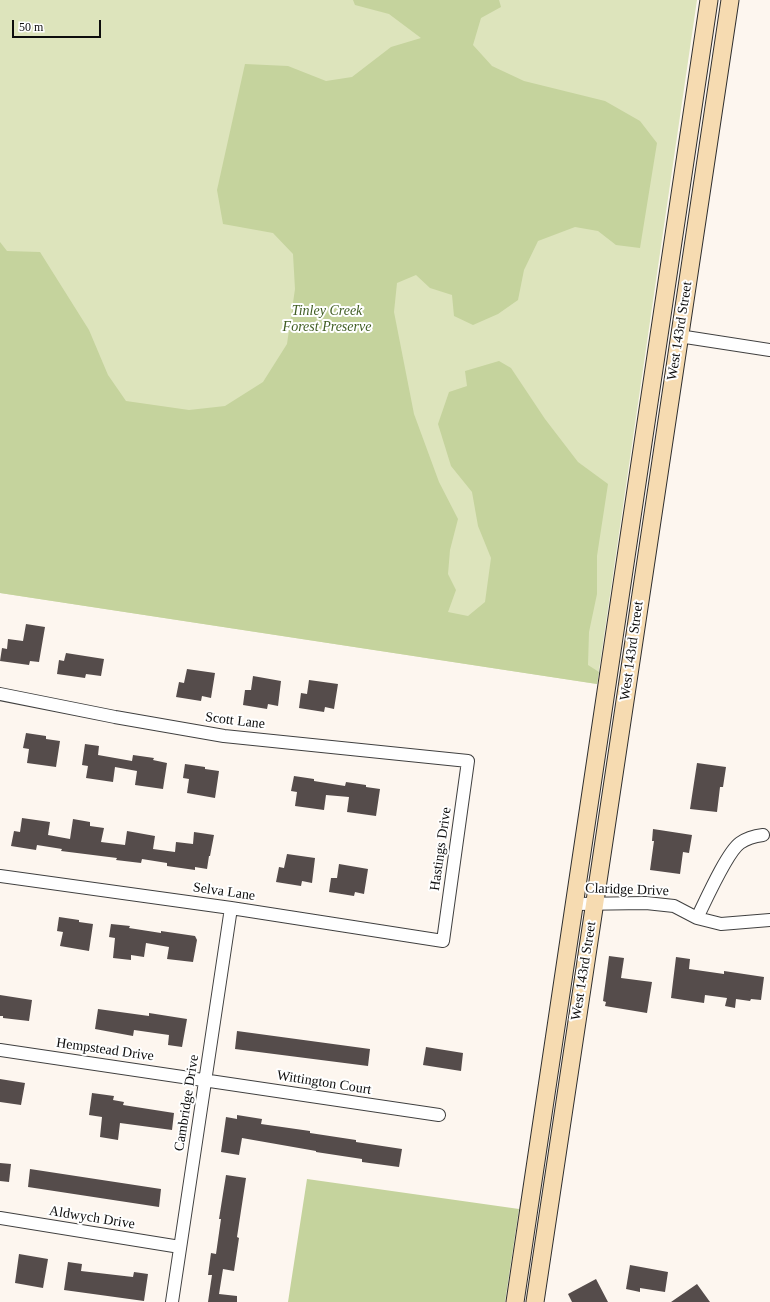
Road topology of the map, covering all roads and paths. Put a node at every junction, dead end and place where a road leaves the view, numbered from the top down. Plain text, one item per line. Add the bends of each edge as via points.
1 (709, 0) edge
2 (730, 0) edge
3 (680, 336) junction
4 (770, 350) edge
5 (0, 694) edge
6 (468, 761) joint
7 (763, 835) dead end
8 (0, 876) edge
9 (575, 904) junction
10 (594, 904) junction
11 (231, 908) junction
12 (697, 918) junction
13 (770, 920) edge
14 (443, 941) joint
15 (0, 1050) edge
16 (205, 1080) junction
17 (439, 1115) dead end
18 (0, 1218) edge
19 (180, 1247) junction
20 (172, 1302) edge
21 (515, 1302) edge
22 (535, 1302) edge

1 - 9 main road, West 143rd Street
2 - 3 main road, West 143rd Street
3 - 4 street
3 - 10 main road, West 143rd Street
5 - 6 street, Scott Lane via 224,736
6 - 14 street, Hastings Drive
7 - 12 street via 739,843 727,860
8 - 11 street, Selva Lane
9 - 10 street, Claridge Drive
9 - 21 main road, West 143rd Street
10 - 12 street, Claridge Drive via 646,903 674,906
10 - 22 main road, West 143rd Street
11 - 14 street, Selva Lane
11 - 16 street, Cambridge Drive
12 - 13 street, Claridge Drive via 722,924
15 - 16 street, Hempstead Drive
16 - 17 street, Wittington Court
16 - 19 street, Cambridge Drive
18 - 19 street, Aldwych Drive
19 - 20 street, Cambridge Drive

